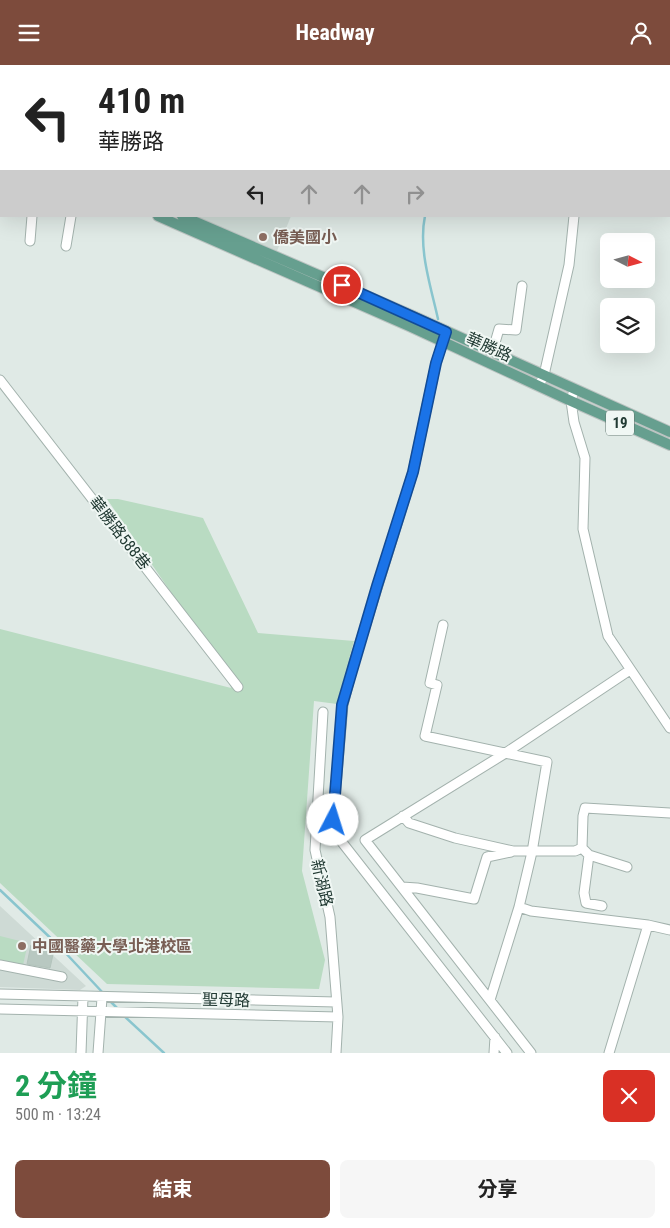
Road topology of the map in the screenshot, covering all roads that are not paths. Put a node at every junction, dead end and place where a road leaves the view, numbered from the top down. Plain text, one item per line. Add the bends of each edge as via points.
1 (32, 217) edge
2 (71, 217) edge
3 (161, 217) edge
4 (183, 217) edge
5 (574, 217) edge
6 (196, 228) junction
7 (30, 241) dead end
8 (66, 246) dead end
9 (522, 286) dead end
10 (446, 332) junction
11 (442, 342) junction
12 (492, 353) junction
13 (544, 375) junction
14 (0, 380) edge
15 (539, 386) junction
16 (574, 390) junction
17 (571, 401) junction
18 (670, 432) edge
19 (670, 445) edge
20 (444, 625) dead end
21 (630, 670) junction
22 (238, 687) dead end
23 (323, 712) dead end
24 (670, 728) edge
25 (504, 754) junction
26 (670, 813) edge
27 (402, 816) junction
28 (582, 848) junction
29 (514, 851) junction
30 (532, 852) junction
31 (589, 855) junction
32 (627, 867) dead end
33 (402, 887) junction
34 (602, 906) dead end
35 (519, 907) junction
36 (648, 925) junction
37 (670, 930) edge
38 (0, 965) edge
39 (62, 977) dead end
40 (0, 994) edge
41 (83, 997) junction
42 (102, 998) junction
43 (490, 999) junction
44 (336, 1002) junction
45 (0, 1009) edge
46 (83, 1012) junction
47 (101, 1013) junction
48 (338, 1017) junction
49 (495, 1037) junction
50 (81, 1053) edge
51 (98, 1053) edge
52 (336, 1053) edge
53 (494, 1053) edge
54 (507, 1053) edge
55 (531, 1053) edge
56 (608, 1053) edge

1 - 7 street
2 - 8 street
3 - 6 main road, 華勝路 / 19
4 - 6 main road, 華勝路 / 19
5 - 13 street via 569,265
6 - 10 main road, 華勝路 / 19
6 - 11 main road, 華勝路 / 19
9 - 12 street via 516,330 499,329
10 - 11 street
10 - 12 main road, 華勝路 / 19
11 - 15 main road, 華勝路 / 19
11 - 49 street via 413,472 342,705 333,820 340,841
12 - 13 main road, 華勝路 / 19
13 - 15 street
13 - 16 main road, 華勝路 / 19
14 - 22 street, 華勝路588巷
15 - 17 main road, 華勝路 / 19
16 - 17 street
16 - 18 main road, 華勝路 / 19
17 - 19 main road, 華勝路 / 19
17 - 21 street via 585,458 583,529 608,636
20 - 25 street via 430,683 437,685 425,736
21 - 24 street
21 - 25 street
23 - 44 street, 新湖路 via 315,850 330,917
25 - 27 street
25 - 30 street via 547,762
26 - 28 street via 585,808
27 - 29 street via 409,823 455,838
27 - 33 street via 365,840
28 - 30 street
28 - 31 street
29 - 30 street
29 - 33 street via 487,857 474,899
30 - 35 street
31 - 32 street
31 - 34 street via 584,893 586,903
33 - 43 street
35 - 36 street
35 - 43 street
36 - 37 street
36 - 56 street
38 - 39 street
40 - 41 street
41 - 42 street
41 - 46 street
42 - 44 street, 聖母路
42 - 47 street
43 - 55 street
44 - 48 street, 新湖路
45 - 46 street, 聖母路
46 - 47 street, 聖母路
46 - 50 street
47 - 48 street, 聖母路
47 - 51 street
48 - 52 street, 新湖路
49 - 53 street
49 - 54 street

